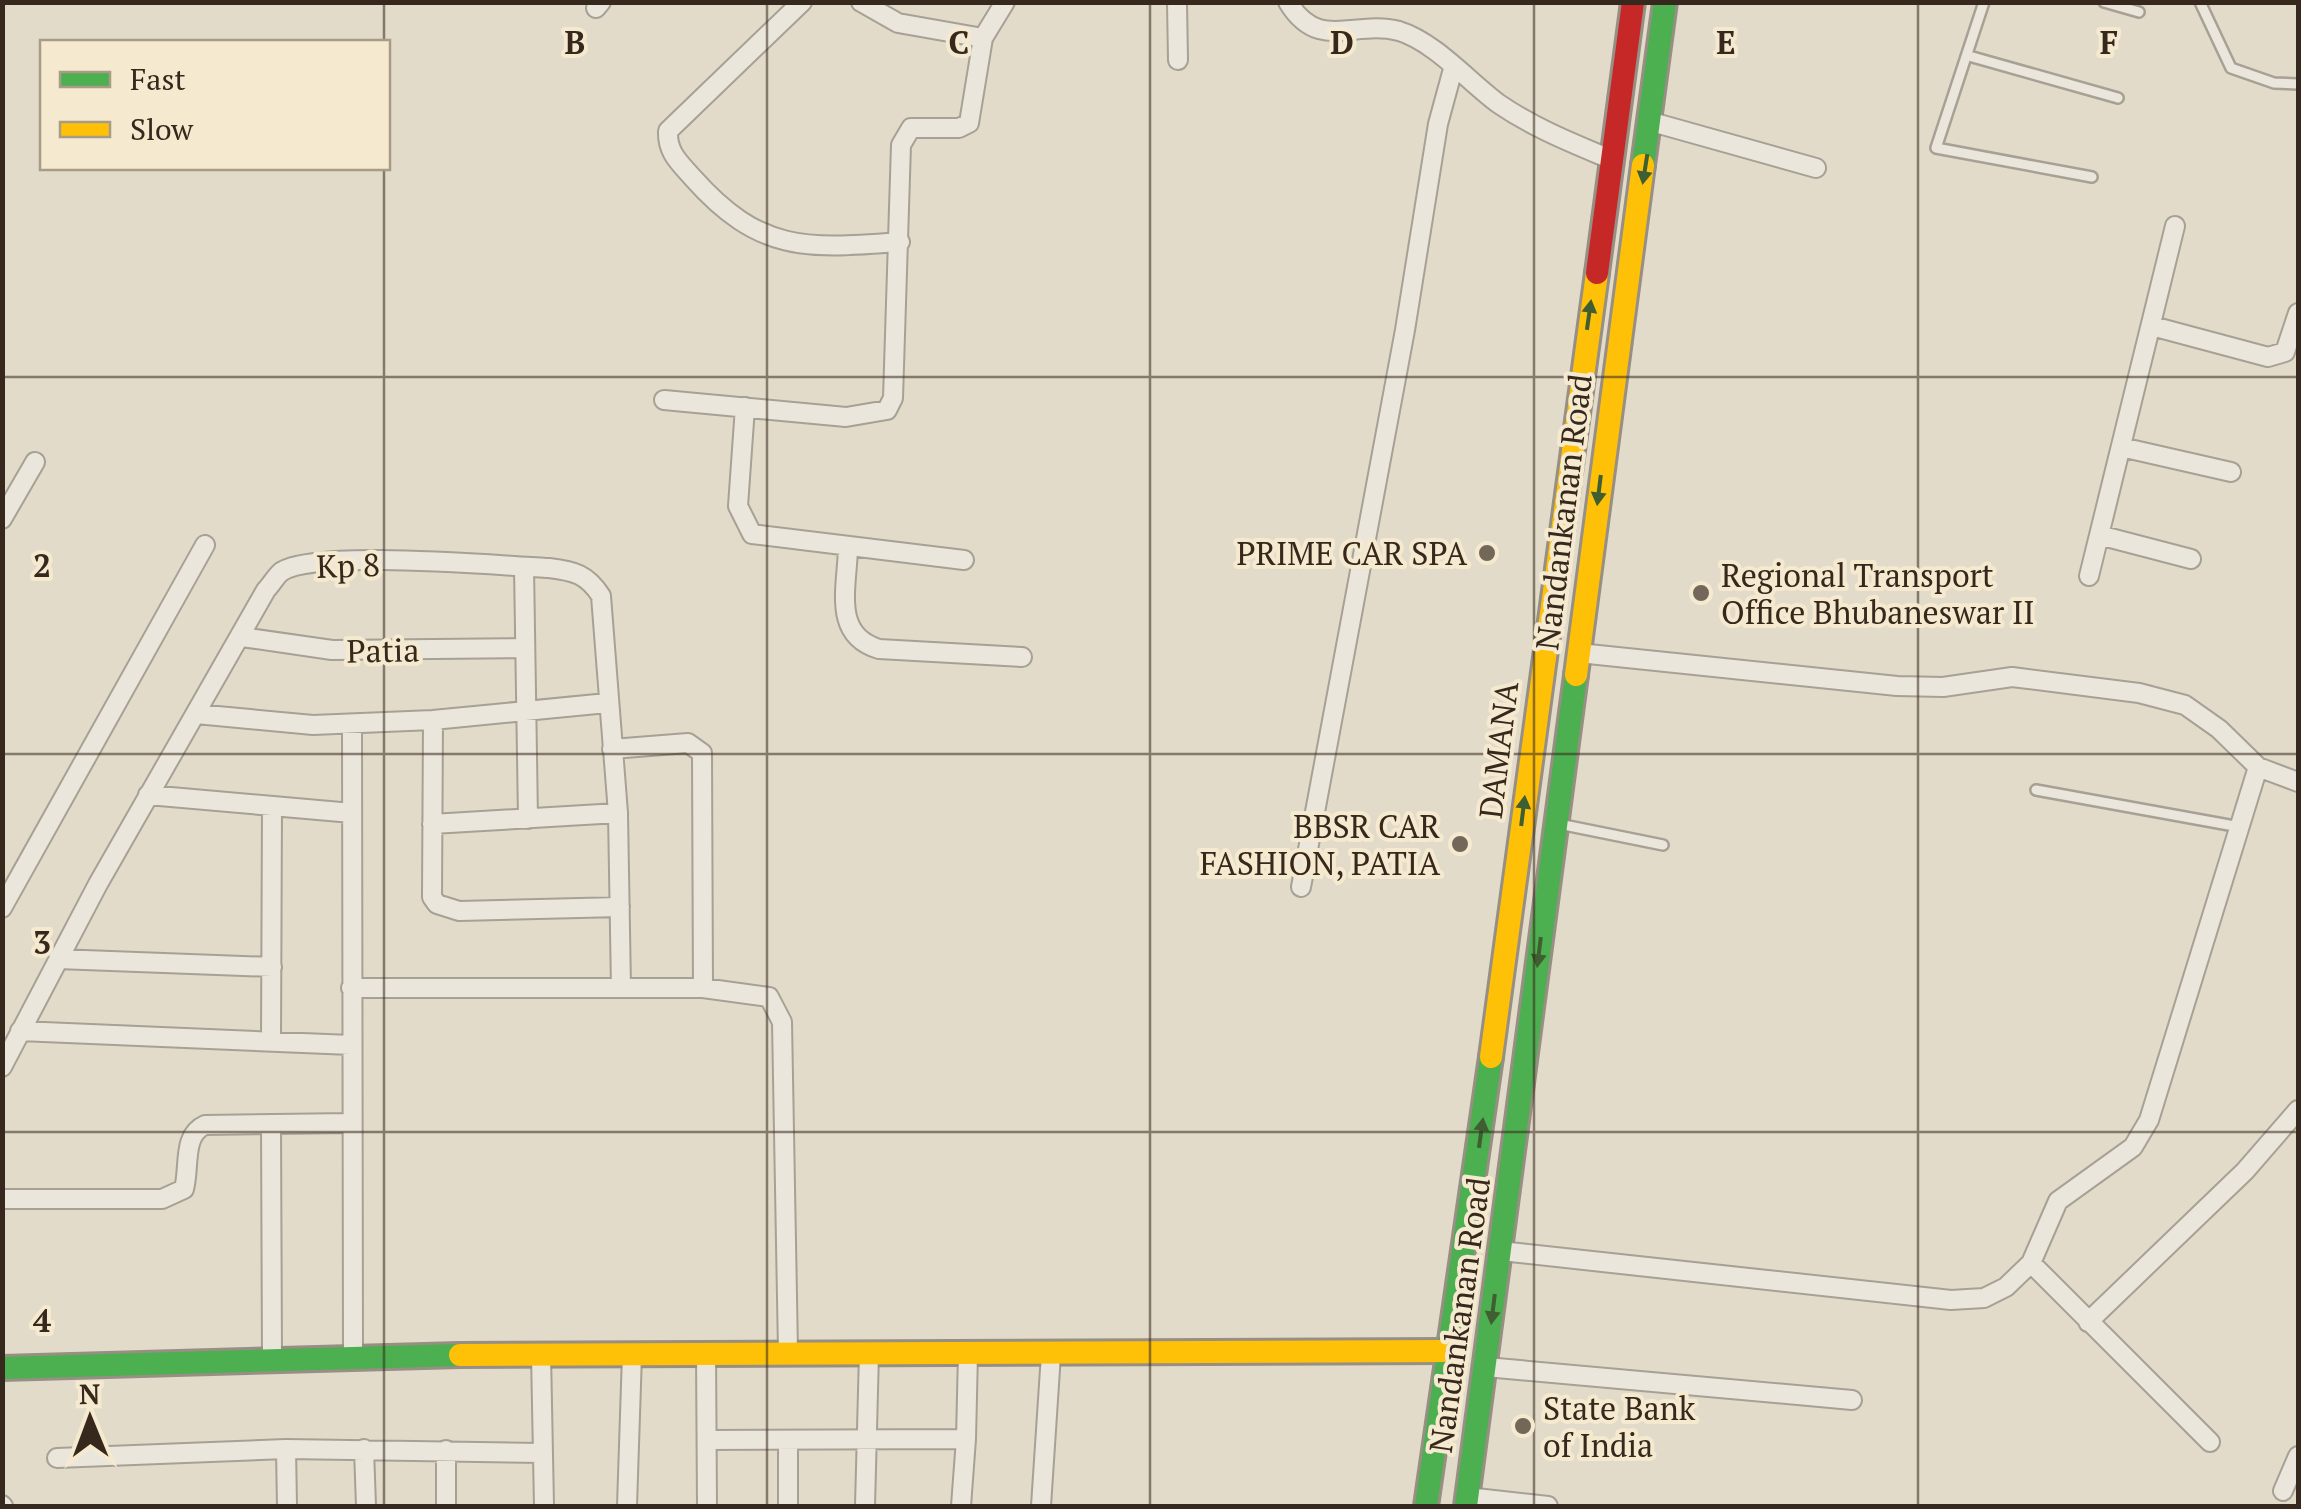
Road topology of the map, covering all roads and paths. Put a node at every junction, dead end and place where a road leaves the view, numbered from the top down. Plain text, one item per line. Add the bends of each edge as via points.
1 (862, 2) edge
2 (1005, 2) edge
3 (1178, 2) edge
4 (1288, 2) edge
5 (1633, 2) edge
6 (1665, 2) edge
7 (1984, 2) edge
8 (2104, 2) edge
9 (2200, 2) edge
10 (789, 6) edge
11 (2139, 12) dead end
12 (983, 38) junction
13 (1969, 56) junction
14 (1178, 60) dead end
15 (1453, 69) junction
16 (2298, 84) edge
17 (2118, 98) dead end
18 (1652, 122) junction
19 (1610, 159) junction
20 (1816, 168) dead end
21 (2092, 177) dead end
22 (2175, 226) dead end
23 (900, 242) junction
24 (2298, 313) edge
25 (2152, 326) junction
26 (664, 400) dead end
27 (745, 408) junction
28 (2121, 447) junction
29 (35, 462) dead end
30 (2231, 472) dead end
31 (2, 519) edge
32 (2100, 535) junction
33 (205, 545) dead end
34 (848, 548) junction
35 (2191, 559) dead end
36 (964, 560) dead end
37 (524, 567) junction
38 (2088, 576) dead end
39 (242, 638) junction
40 (526, 648) junction
41 (1578, 653) junction
42 (1022, 657) dead end
43 (607, 703) junction
44 (527, 710) junction
45 (196, 714) junction
46 (433, 720) junction
47 (352, 724) junction
48 (612, 749) junction
49 (2258, 768) junction
50 (2298, 782) edge
51 (2036, 790) dead end
52 (148, 794) junction
53 (272, 806) junction
54 (352, 813) junction
55 (618, 813) junction
56 (528, 819) junction
57 (432, 824) junction
58 (1556, 824) junction
59 (2240, 827) junction
60 (1663, 845) dead end
61 (1301, 887) dead end
62 (620, 907) junction
63 (2, 908) edge
64 (58, 959) junction
65 (272, 967) junction
66 (351, 988) junction
67 (622, 988) junction
68 (703, 988) junction
69 (20, 1031) junction
70 (1494, 1032) junction
71 (1528, 1035) junction
72 (271, 1040) junction
73 (351, 1044) junction
74 (2, 1066) edge
75 (2298, 1110) edge
76 (352, 1123) junction
77 (272, 1124) junction
78 (2, 1199) edge
79 (1501, 1251) junction
80 (2032, 1263) junction
81 (2088, 1322) junction
82 (1447, 1351) junction
83 (706, 1352) junction
84 (788, 1352) junction
85 (869, 1353) junction
86 (968, 1353) junction
87 (541, 1354) junction
88 (632, 1354) junction
89 (1051, 1354) junction
90 (353, 1355) junction
91 (272, 1357) junction
92 (1486, 1367) junction
93 (2, 1368) edge
94 (1852, 1400) dead end
95 (706, 1440) junction
96 (788, 1440) junction
97 (864, 1440) junction
98 (966, 1440) junction
99 (2210, 1442) dead end
100 (286, 1449) junction
101 (364, 1449) junction
102 (446, 1450) junction
103 (542, 1452) junction
104 (2298, 1456) edge
105 (58, 1458) dead end
106 (2283, 1491) dead end
107 (1467, 1502) edge
108 (286, 1506) edge
109 (366, 1506) edge
110 (446, 1506) edge
111 (544, 1506) edge
112 (627, 1506) edge
113 (707, 1506) edge
114 (788, 1506) edge
115 (865, 1506) edge
116 (962, 1506) edge
117 (1041, 1506) edge
118 (1426, 1506) edge
119 (1548, 1506) edge

1 - 12 street via 898,23
2 - 12 street
3 - 14 street
4 - 15 street via 1307,27 1395,30
5 - 19 main road, DAMANA
6 - 18 main road, Nandankanan Road
7 - 13 lane
8 - 11 lane
9 - 16 lane via 2231,68
10 - 23 street via 668,132 672,154 714,202 767,237 845,246
12 - 23 street via 969,122 904,134
13 - 17 lane
13 - 21 lane via 1936,148
15 - 19 street via 1545,132
15 - 61 street
18 - 20 street
18 -> 41 main road, Nandankanan Road
70 -> 19 main road, DAMANA
22 - 25 street
23 - 27 street via 887,410 846,417
24 - 25 street via 2285,352 2268,358
25 - 28 street
26 - 27 street
27 - 34 street via 738,506 752,534
28 - 30 street
28 - 32 street
29 - 31 street
32 - 35 street
32 - 38 street
33 - 63 street
34 - 36 street
34 - 42 street via 847,621 862,644
37 - 39 street, Kp 8 via 307,564 282,572 266,590
37 - 40 street
37 - 43 street, Kp 8 via 575,571 602,596
39 - 40 street, Patia via 332,650
39 - 45 street, Kp 8
40 - 44 street
41 - 49 street via 1897,686 1943,688 2012,677 2139,693 2186,705
41 - 58 main road, Nandankanan Road
43 - 44 street
43 - 48 street, Kp 8
44 - 46 street
44 - 56 street
45 - 47 street
45 - 52 street, Kp 8
46 - 47 street
46 - 57 street
47 - 54 street
48 - 55 street, Kp 8
48 - 68 street via 688,742 702,753
49 - 50 street
49 - 59 street
51 - 59 lane
52 - 53 street
52 - 64 street, Kp 8
53 - 54 street
53 - 65 street
54 - 66 street
55 - 56 street
55 - 62 street, Kp 8
56 - 57 street
57 - 62 street via 432,897 446,910
58 - 60 lane
58 -> 71 main road, Nandankanan Road
59 - 80 street via 2149,1120 2132,1148 2058,1201
62 - 67 street, Kp 8
64 - 65 street
64 - 69 street, Kp 8
65 - 72 street
66 - 67 street
66 - 73 street
67 - 68 street
68 - 84 street via 769,997 782,1022
69 - 72 street
69 - 74 street, Kp 8
70 - 71 main road
82 -> 70 main road, DAMANA
71 - 79 main road, Nandankanan Road
72 - 73 street
73 - 76 street
75 - 81 street via 2245,1171
76 - 77 street
76 - 90 street
77 - 78 street via 194,1130 188,1175 176,1196
77 - 91 street
79 - 80 street via 1952,1300 1984,1298
79 -> 92 main road, Nandankanan Road
80 - 81 street
81 - 99 street
82 - 89 main road
82 - 118 main road, DAMANA
83 - 84 main road
83 - 88 main road
83 - 95 street
84 - 85 main road
85 - 86 main road
85 - 97 street
86 - 89 main road
86 - 98 street
87 - 88 main road
87 - 90 main road
87 - 103 street
88 - 112 street
89 - 117 street
90 - 91 main road
91 - 93 main road
92 - 94 street
92 - 107 main road, Nandankanan Road
95 - 96 street
95 - 113 street
96 - 97 street
96 - 114 street
97 - 98 street
97 - 115 street
98 - 116 street
100 - 101 street
100 - 105 street
100 - 108 street
101 - 102 street
101 - 109 street
102 - 103 street
102 - 110 street
103 - 111 street
104 - 106 street
107 - 119 street

